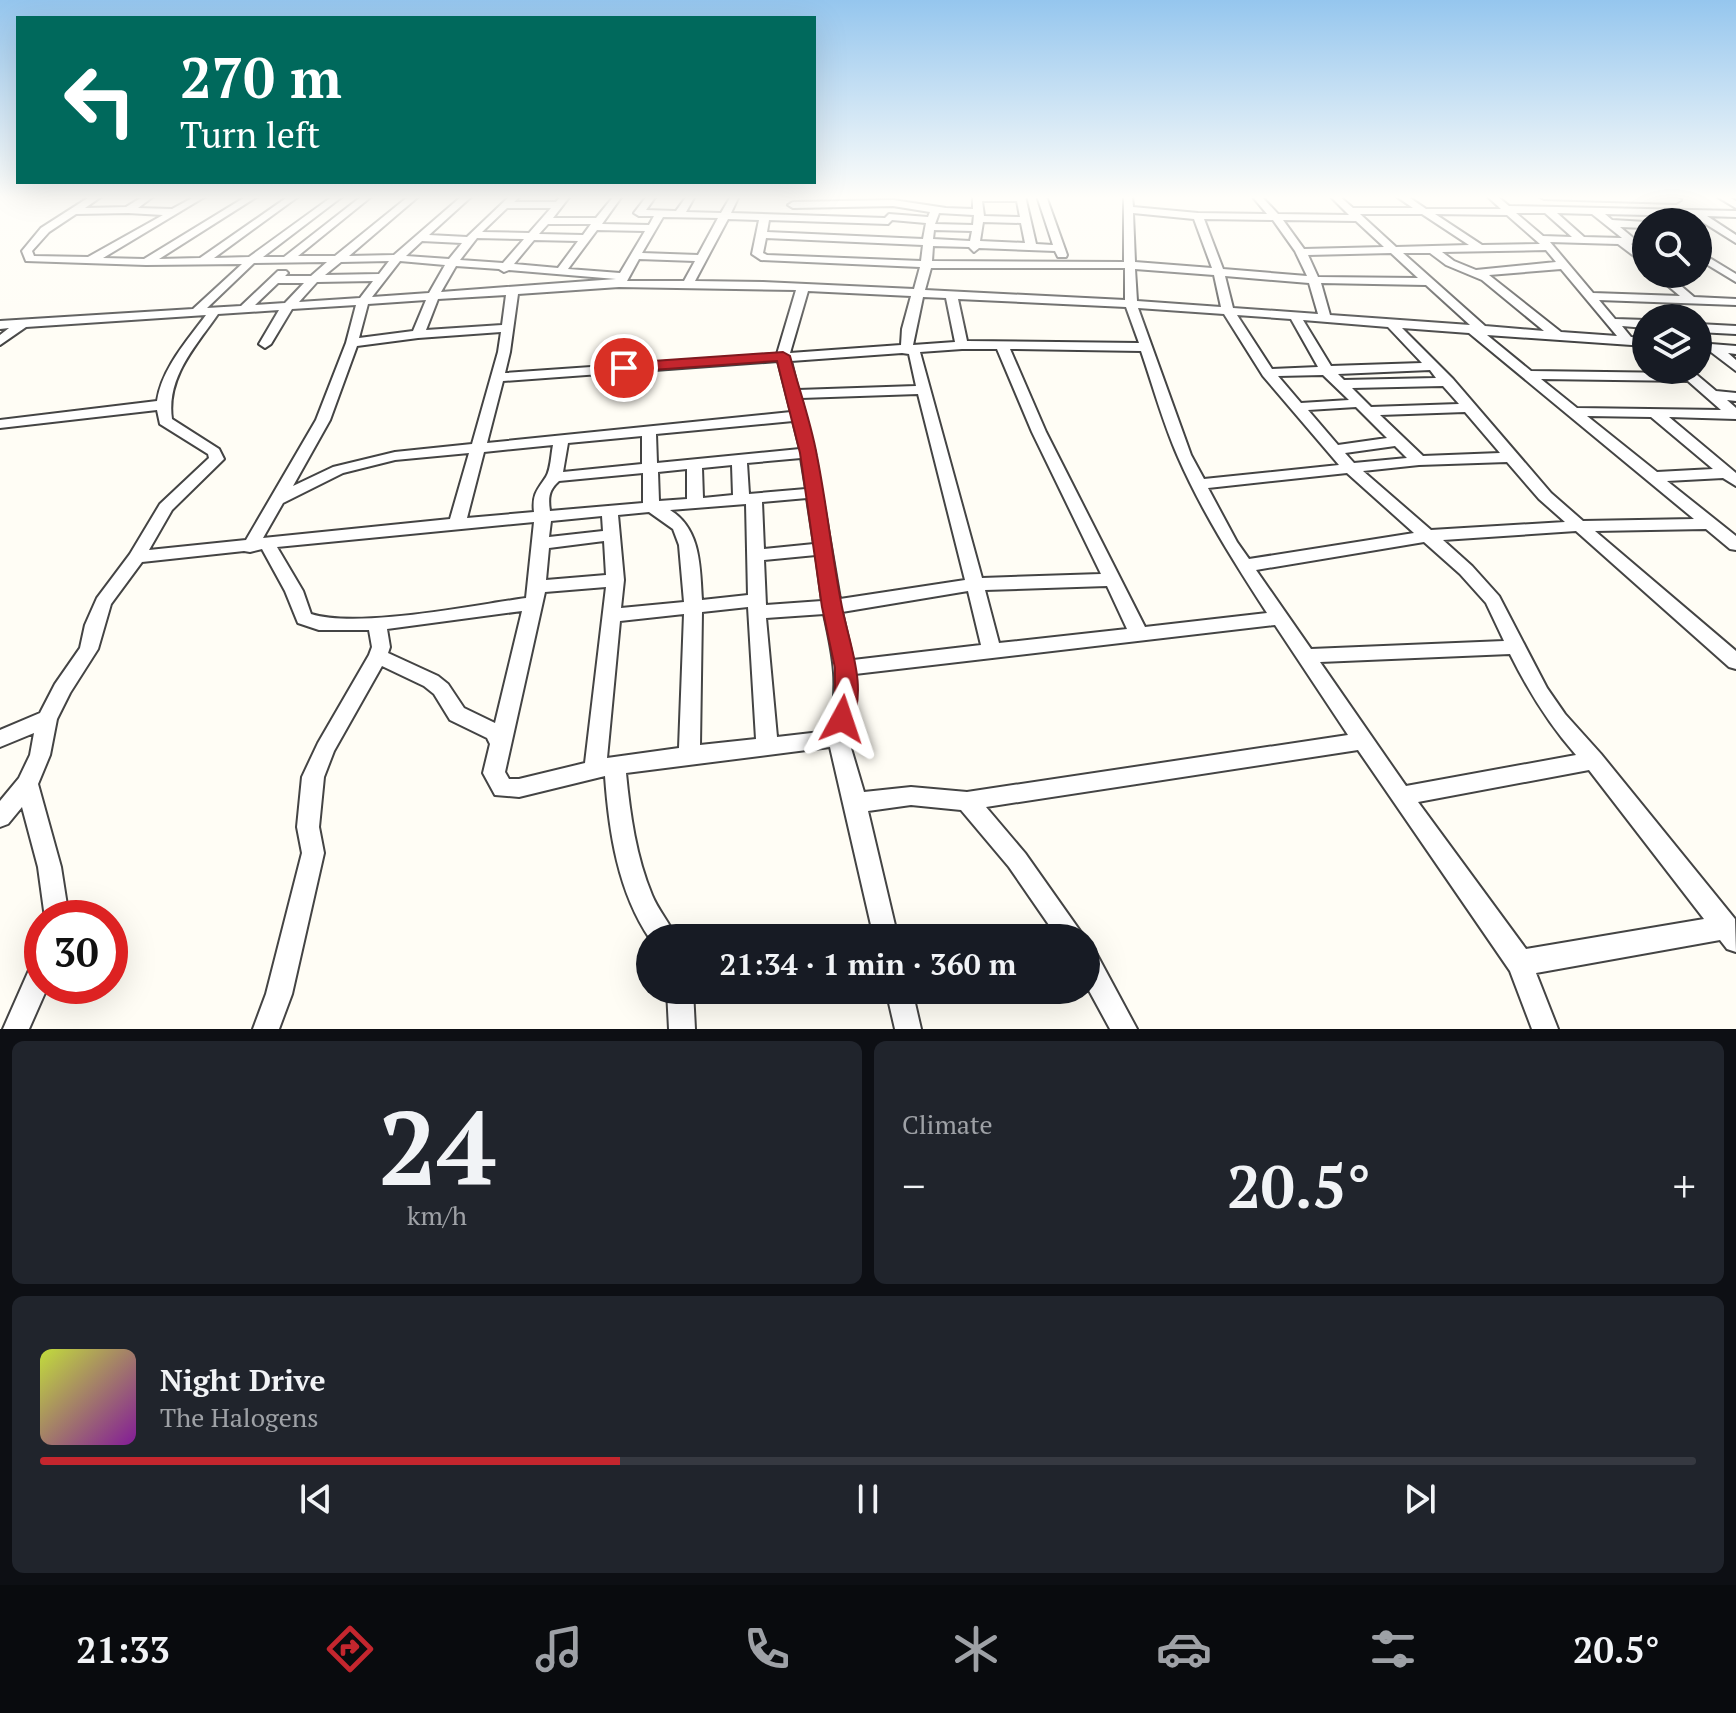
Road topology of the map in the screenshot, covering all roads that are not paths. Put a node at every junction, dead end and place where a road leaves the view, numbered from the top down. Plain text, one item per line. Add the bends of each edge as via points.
1 (33, 244) edge
2 (118, 244) edge
3 (175, 244) edge
4 (228, 244) edge
5 (273, 244) edge
6 (310, 244) edge
7 (354, 244) edge
8 (413, 244) edge
9 (467, 244) edge
10 (525, 244) edge
11 (581, 244) edge
12 (642, 244) edge
13 (708, 244) edge
14 (760, 244) edge
15 (927, 244) edge
16 (975, 244) edge
17 (1003, 244) edge
18 (1058, 244) edge
19 (1129, 244) edge
20 (1209, 244) edge
21 (1296, 244) edge
22 (1388, 244) edge
23 (1473, 244) edge
24 (1533, 244) edge
25 (1545, 244) edge
26 (1031, 246) joint
27 (1059, 248) junction
28 (1481, 249) junction
29 (1302, 252) junction
30 (1397, 252) junction
31 (1435, 252) junction
32 (635, 256) junction
33 (338, 257) junction
34 (397, 258) junction
35 (699, 258) junction
36 (253, 259) junction
37 (293, 259) junction
38 (204, 260) junction
39 (87, 262) junction
40 (146, 262) junction
41 (450, 262) junction
42 (1065, 263) junction
43 (1712, 263) edge
44 (927, 264) junction
45 (1129, 265) junction
46 (1564, 265) junction
47 (970, 266) junction
48 (504, 269) junction
49 (560, 272) junction
50 (1219, 272) junction
51 (1476, 273) junction
52 (383, 277) junction
53 (314, 279) junction
54 (1736, 279) edge
55 (275, 280) junction
56 (621, 280) junction
57 (1317, 280) junction
58 (1431, 282) junction
59 (687, 286) junction
60 (803, 287) junction
61 (1677, 288) edge
62 (512, 293) junction
63 (916, 294) junction
64 (1590, 296) junction
65 (952, 297) junction
66 (431, 298) junction
67 (1691, 300) junction
68 (363, 301) junction
69 (1736, 302) edge
70 (1131, 304) junction
71 (287, 307) junction
72 (243, 310) junction
73 (1228, 311) junction
74 (214, 312) junction
75 (195, 313) junction
76 (1295, 316) junction
77 (1325, 318) junction
78 (1613, 322) junction
79 (1632, 323) edge
80 (0, 325) edge
81 (21, 325) junction
82 (1393, 325) junction
83 (507, 328) junction
84 (1712, 329) edge
85 (1736, 330) edge
86 (1479, 331) junction
87 (418, 334) junction
88 (1557, 335) junction
89 (1627, 340) junction
90 (0, 341) edge
91 (1632, 341) edge
92 (352, 343) junction
93 (265, 344) dead end
94 (962, 345) junction
95 (1002, 345) junction
96 (1148, 347) junction
97 (1714, 348) joint
98 (1736, 350) edge
99 (910, 351) junction
100 (783, 356) junction
101 (1433, 366) junction
102 (1736, 367) edge
103 (1327, 371) junction
104 (1268, 373) junction
105 (1632, 374) edge
106 (1526, 375) junction
107 (497, 377) junction
108 (1448, 382) junction
109 (1342, 384) junction
110 (1699, 384) edge
111 (922, 390) junction
112 (792, 394) junction
113 (1712, 395) junction
114 (1736, 397) edge
115 (160, 405) junction
116 (1298, 407) junction
117 (1364, 407) junction
118 (1471, 408) junction
119 (1573, 412) junction
120 (1656, 414) junction
121 (1736, 415) edge
122 (797, 416) junction
123 (0, 424) edge
124 (649, 433) junction
125 (561, 439) junction
126 (1397, 441) junction
127 (478, 448) junction
128 (1334, 450) junction
129 (808, 453) junction
130 (1514, 457) junction
131 (739, 460) junction
132 (1419, 461) junction
133 (694, 465) junction
134 (1350, 468) junction
135 (648, 469) junction
136 (555, 477) junction
137 (1653, 477) junction
138 (1731, 477) edge
139 (1198, 484) junction
140 (815, 493) junction
141 (748, 499) junction
142 (277, 500) junction
143 (695, 504) junction
144 (651, 507) junction
145 (610, 510) junction
146 (543, 516) junction
147 (457, 524) junction
148 (1577, 526) junction
149 (613, 535) junction
150 (1726, 535) edge
151 (1428, 536) junction
152 (541, 543) junction
153 (258, 545) junction
154 (823, 549) junction
155 (756, 555) junction
156 (137, 557) junction
157 (1244, 566) junction
158 (615, 580) junction
159 (1111, 580) junction
160 (974, 584) junction
161 (536, 595) junction
162 (757, 606) junction
163 (832, 607) junction
164 (693, 609) junction
165 (611, 616) junction
166 (1279, 618) junction
167 (377, 624) junction
168 (1139, 634) junction
169 (1518, 647) junction
170 (992, 651) junction
171 (1732, 655) edge
172 (378, 656) junction
173 (1306, 656) junction
174 (845, 668) junction
175 (47, 719) junction
176 (838, 738) junction
177 (0, 739) edge
178 (500, 741) junction
179 (1364, 741) junction
180 (767, 746) junction
181 (689, 755) junction
182 (1594, 760) junction
183 (605, 768) junction
184 (27, 784) junction
185 (1401, 796) junction
186 (967, 801) junction
187 (855, 803) junction
188 (0, 817) edge
189 (56, 900) edge
190 (655, 924) edge
191 (883, 924) edge
192 (1063, 924) edge
193 (1731, 933) edge
194 (1520, 963) junction
195 (1100, 985) edge
196 (27, 1004) edge
197 (681, 1004) edge
198 (902, 1004) edge
199 (16, 1029) edge
200 (266, 1029) edge
201 (682, 1029) edge
202 (908, 1029) edge
203 (1124, 1029) edge
204 (1545, 1029) edge

1 - 39 street via 27,251 30,259
2 - 39 street
3 - 40 street
4 - 38 street
5 - 36 street
6 - 37 street
7 - 33 street
8 - 34 street
9 - 41 street
10 - 48 street
11 - 49 street
12 - 32 street
13 - 35 street
14 - 44 street via 757,254 765,258
15 - 44 street
16 - 47 street
17 - 26 street
18 - 27 street
19 - 45 street
20 - 50 street
21 - 29 street
22 - 30 street
23 - 28 street
24 - 28 street
25 - 46 street
26 - 27 street
27 - 42 street
28 - 31 street
29 - 30 street
29 - 57 street
30 - 31 street
30 - 58 street
31 - 51 street
32 - 35 street
32 - 56 street
33 - 34 street
33 - 37 street
33 - 53 street
34 - 41 street
34 - 52 street
35 - 59 street
36 - 37 street
36 - 38 street
36 - 75 street
37 - 55 street
38 - 40 street
39 - 40 street
41 - 48 street
41 - 66 street
42 - 45 street
42 - 47 street
43 - 54 street
44 - 47 street
44 - 63 street
45 - 50 street
45 - 70 street
46 - 51 street
46 - 64 street
48 - 49 street
49 - 56 street
50 - 57 street
50 - 73 street
51 - 88 street
52 - 53 street
52 - 68 street
53 - 55 street
53 - 71 street
55 - 72 street
56 - 59 street
56 - 62 street
57 - 58 street
57 - 77 street
58 - 86 street
59 - 60 street
60 - 63 street
60 - 100 street
61 - 67 street
62 - 66 street
62 - 83 street
63 - 65 street
63 - 99 street via 907,330
64 - 67 street
64 - 78 street
65 - 70 street
65 - 94 street
66 - 68 street
66 - 87 street
67 - 69 street
68 - 71 street
68 - 92 street
70 - 73 street
70 - 96 street
71 - 72 street
71 - 93 street
72 - 74 street
73 - 76 street
73 - 104 street
74 - 75 street
74 - 115 street via 173,372
75 - 81 street
76 - 77 street
76 - 103 street
77 - 82 street
78 - 79 street
78 - 89 street
80 - 81 street
81 - 90 street
82 - 86 street
82 - 101 street
83 - 87 street
83 - 107 street
84 - 85 street
86 - 88 street
86 - 106 street
87 - 92 street
88 - 89 street
89 - 91 street
92 - 142 street via 323,420
94 - 95 street
94 - 99 street
95 - 96 street
95 - 159 street
96 - 139 street
97 - 98 street
97 - 102 street
99 - 100 street
99 - 111 street
100 - 107 street
100 - 112 street
101 - 103 street
101 - 108 street
103 - 104 street
103 - 109 street
104 - 116 street
105 - 106 street
106 - 119 street
107 - 127 street
108 - 109 street
108 - 118 street
109 - 117 street
110 - 113 street
111 - 112 street
111 - 160 street
112 - 122 street
113 - 114 street
113 - 121 street
115 - 123 street
115 - 156 street via 165,421 217,459 166,507
116 - 117 street
116 - 128 street
117 - 118 street
117 - 126 street
118 - 130 street
119 - 120 street
119 - 137 street
120 - 121 street
120 - 138 street
122 - 124 street
122 - 129 street
124 - 125 street
124 - 135 street
125 - 127 street
125 - 136 street
126 - 128 street
126 - 132 street
127 - 142 street via 369,461
127 - 147 street
128 - 134 street
129 - 131 street
129 - 140 street
130 - 132 street
130 - 148 street
131 - 133 street
131 - 141 street
132 - 134 street
133 - 135 street
133 - 143 street
134 - 139 street
134 - 151 street
135 - 136 street
135 - 144 street
136 - 146 street via 540,498
137 - 138 street
137 - 150 street
139 - 157 street
140 - 141 street
140 - 154 street
141 - 143 street
141 - 155 street
142 - 153 street
143 - 144 street
144 - 145 street
144 - 164 street via 672,519 689,544
145 - 146 street
145 - 149 street
146 - 147 street
146 - 152 street
147 - 153 street
148 - 150 street
148 - 151 street
148 - 171 street
149 - 152 street
149 - 158 street
151 - 157 street
151 - 169 street via 1493,600
152 - 161 street
153 - 156 street
153 - 167 street via 308,622
154 - 155 street
154 - 163 street
155 - 162 street
156 - 175 street via 103,602 89,649
157 - 166 street
158 - 161 street
158 - 165 street
159 - 160 street
159 - 168 street
160 - 163 street
160 - 170 street
161 - 167 street
161 - 178 street
162 - 163 street
162 - 164 street
162 - 180 street
163 - 174 street
164 - 165 street
164 - 181 street
165 - 183 street
166 - 168 street
166 - 173 street
167 - 172 street
168 - 170 street
169 - 173 street
169 - 182 street via 1539,693
170 - 174 street
172 - 178 street via 431,681 457,714 494,732
172 - 200 street via 313,777 311,865
173 - 179 street
174 - 176 street via 846,700
175 - 177 street
175 - 184 street
176 - 180 street
176 - 187 street
178 - 183 street via 494,773 503,788
179 - 185 street
179 - 186 street
180 - 181 street
181 - 183 street
182 - 185 street
182 - 193 street
183 - 190 street via 639,897
184 - 188 street
184 - 189 street
185 - 194 street
186 - 187 street via 911,796
186 - 192 street
187 - 191 street
193 - 194 street
194 - 204 street
195 - 203 street
196 - 199 street
197 - 201 street
198 - 202 street

